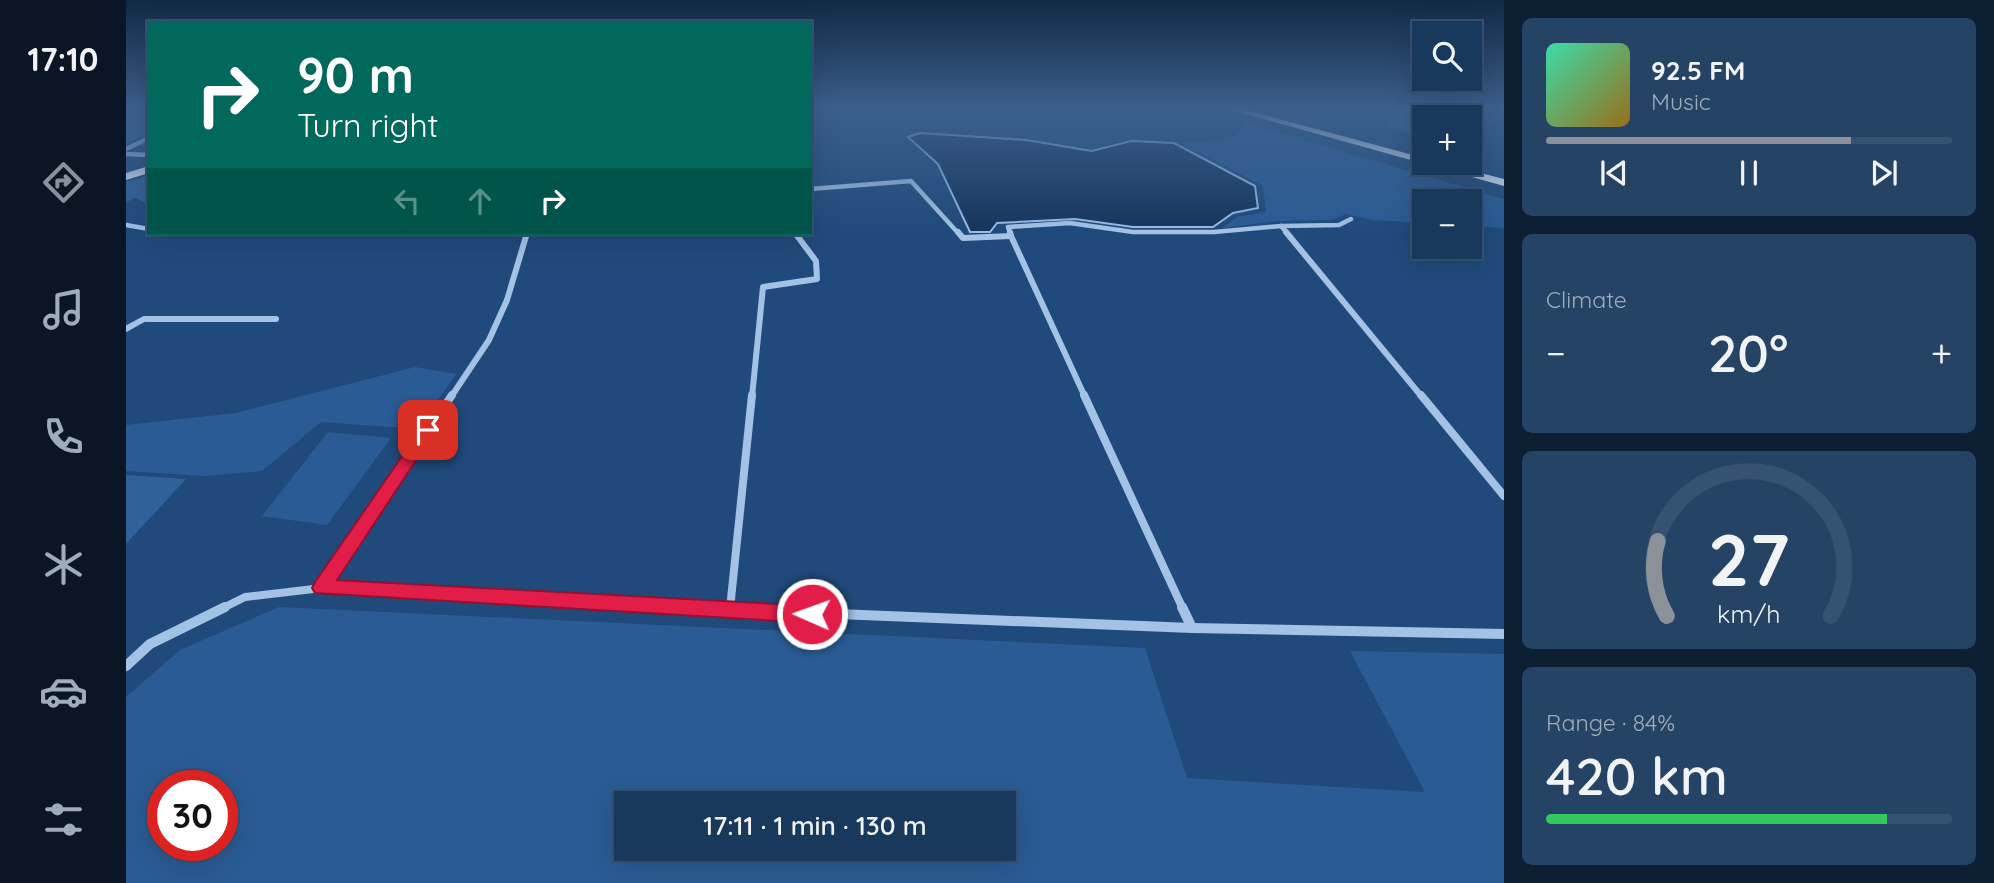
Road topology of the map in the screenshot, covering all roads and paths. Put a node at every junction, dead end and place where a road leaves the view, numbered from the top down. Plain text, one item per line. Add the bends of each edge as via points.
1 (1381, 149) edge
2 (126, 154) edge
3 (147, 155) edge
4 (1412, 158) edge
5 (1482, 166) edge
6 (147, 170) edge
7 (1504, 172) edge
8 (1474, 175) edge
9 (126, 177) edge
10 (1504, 183) edge
11 (812, 189) edge
12 (1351, 219) dead end
13 (126, 225) edge
14 (1281, 226) junction
15 (147, 229) edge
16 (526, 235) edge
17 (796, 235) edge
18 (1011, 236) junction
19 (276, 319) dead end
20 (126, 329) edge
21 (1504, 496) edge
22 (322, 588) junction
23 (730, 611) junction
24 (1192, 628) junction
25 (1504, 634) edge
26 (126, 666) edge

1 - 4 main road
2 - 3 street
5 - 7 main road
6 - 9 main road
8 - 10 main road
11 - 18 street via 911,181 963,238
12 - 14 street via 1339,225
13 - 15 street
14 - 18 street via 1133,232 1070,223 1008,227
14 - 21 street
16 - 22 street via 507,300 489,340
17 - 23 street via 816,261 817,279 763,287
18 - 24 street
19 - 20 street via 144,319
22 - 23 street
22 - 26 street via 245,597 150,644
23 - 24 street
24 - 25 street

